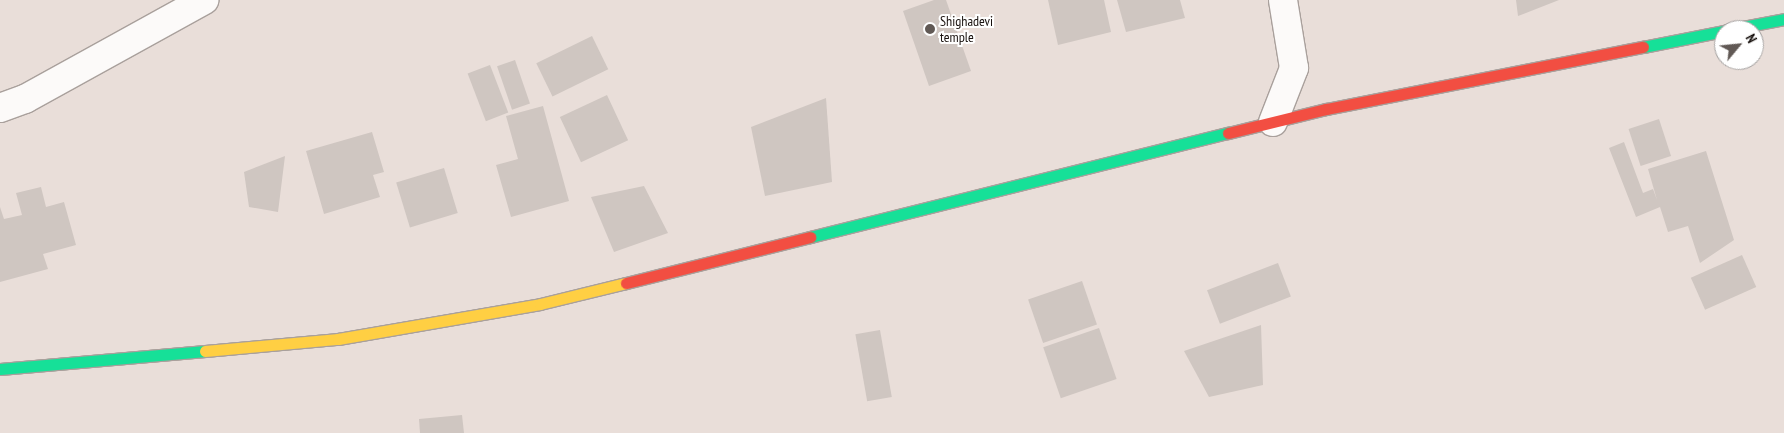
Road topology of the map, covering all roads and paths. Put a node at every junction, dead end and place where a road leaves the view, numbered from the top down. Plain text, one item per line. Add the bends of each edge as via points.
1 (204, 0) edge
2 (1283, 0) edge
3 (1784, 19) edge
4 (1764, 23) edge
5 (1714, 32) edge
6 (0, 108) edge
7 (1273, 122) junction
8 (0, 369) edge

1 - 6 street via 25,99
2 - 7 street via 1294,68
3 - 4 main road
5 - 7 main road
7 - 8 main road via 540,304 338,339

